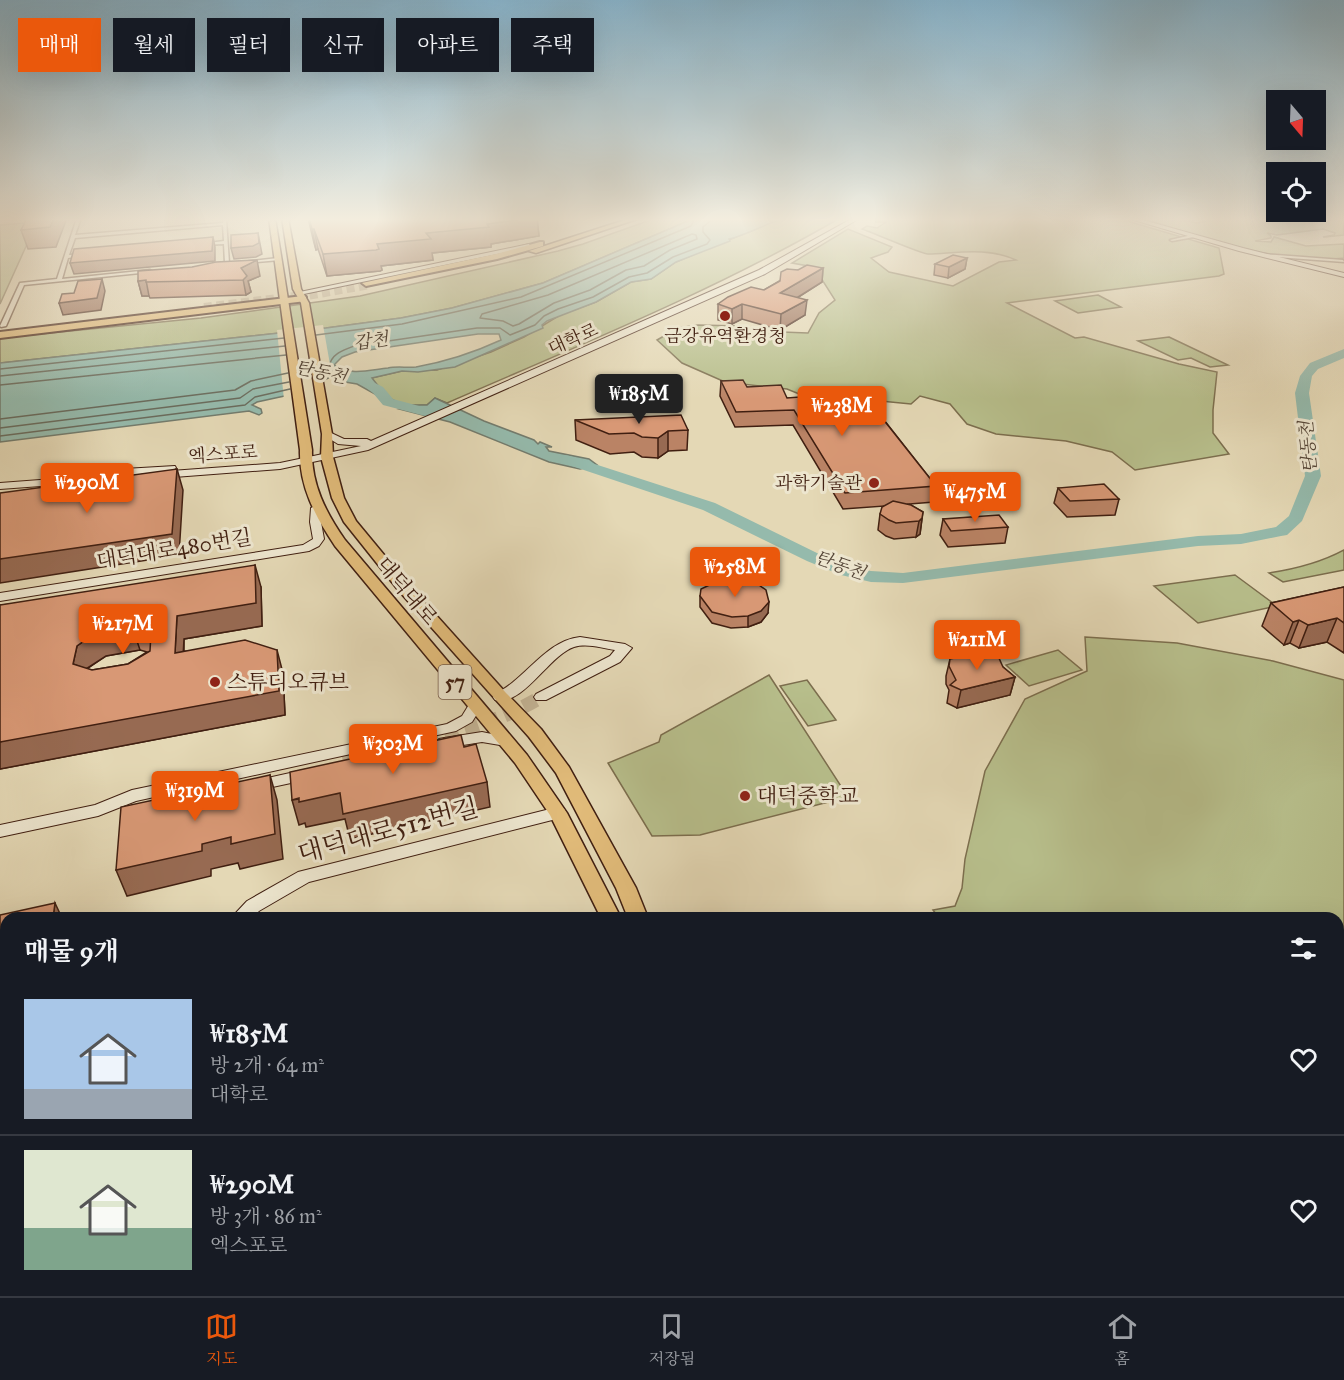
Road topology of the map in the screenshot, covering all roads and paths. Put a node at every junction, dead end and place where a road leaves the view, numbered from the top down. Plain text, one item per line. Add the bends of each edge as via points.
1 (65, 278) edge
2 (281, 278) edge
3 (298, 278) edge
4 (377, 278) edge
5 (399, 278) edge
6 (748, 278) edge
7 (59, 279) joint
8 (354, 283) junction
9 (366, 286) junction
10 (302, 298) junction
11 (284, 300) junction
12 (204, 309) tunnel mouth
13 (1, 329) edge
14 (400, 433) junction
15 (327, 434) junction
16 (327, 452) junction
17 (306, 455) junction
18 (0, 480) edge
19 (0, 486) edge
20 (317, 508) junction
21 (0, 597) edge
22 (596, 644) junction
23 (602, 666) junction
24 (542, 697) tunnel mouth
25 (500, 698) junction
26 (475, 706) junction
27 (506, 741) junction
28 (350, 757) junction
29 (186, 801) edge
30 (98, 810) junction
31 (141, 810) edge
32 (558, 813) junction
33 (0, 831) edge
34 (246, 912) edge
35 (608, 912) edge
36 (636, 912) edge

1 - 7 street
2 - 11 main road, 대덕대로 / 57
3 - 10 main road, 대덕대로 / 57
4 - 8 main road
5 - 9 highway
6 - 14 main road, 대학로
7 - 13 street via 22,284
8 - 9 main road via 352,288
8 - 10 main road
9 - 10 main road
10 - 11 highway
10 - 15 main road, 대덕대로 / 57
11 - 13 highway
11 - 17 main road, 대덕대로 / 57
12 - 13 highway
14 - 15 main road via 351,443
14 - 16 main road, 대학로 via 364,448
15 - 16 main road, 대덕대로 / 57
16 - 17 main road, 엑스포로
16 - 25 main road, 대덕대로 / 57 via 338,498 350,522
17 - 18 main road, 엑스포로
17 - 19 main road, 엑스포로 via 280,466
17 - 20 main road, 대덕대로 / 57
20 - 21 main road, 대덕대로480번길 via 316,526 320,534 314,545 305,548
20 - 26 main road, 대덕대로 / 57 via 340,543
22 - 23 main road via 603,654
22 - 23 main road via 625,648
22 - 25 main road via 573,642 564,646 514,692
23 - 24 main road
25 - 36 main road, 대덕대로 / 57 via 535,733 563,771
26 - 27 main road, 대덕대로 / 57
26 - 28 main road via 467,719 451,728
27 - 28 main road via 482,737
27 - 32 main road, 대덕대로 / 57
28 - 29 main road
28 - 30 main road
30 - 31 main road
30 - 33 main road
32 - 34 main road, 대덕대로512번길 via 304,877
32 - 35 main road, 대덕대로 / 57

